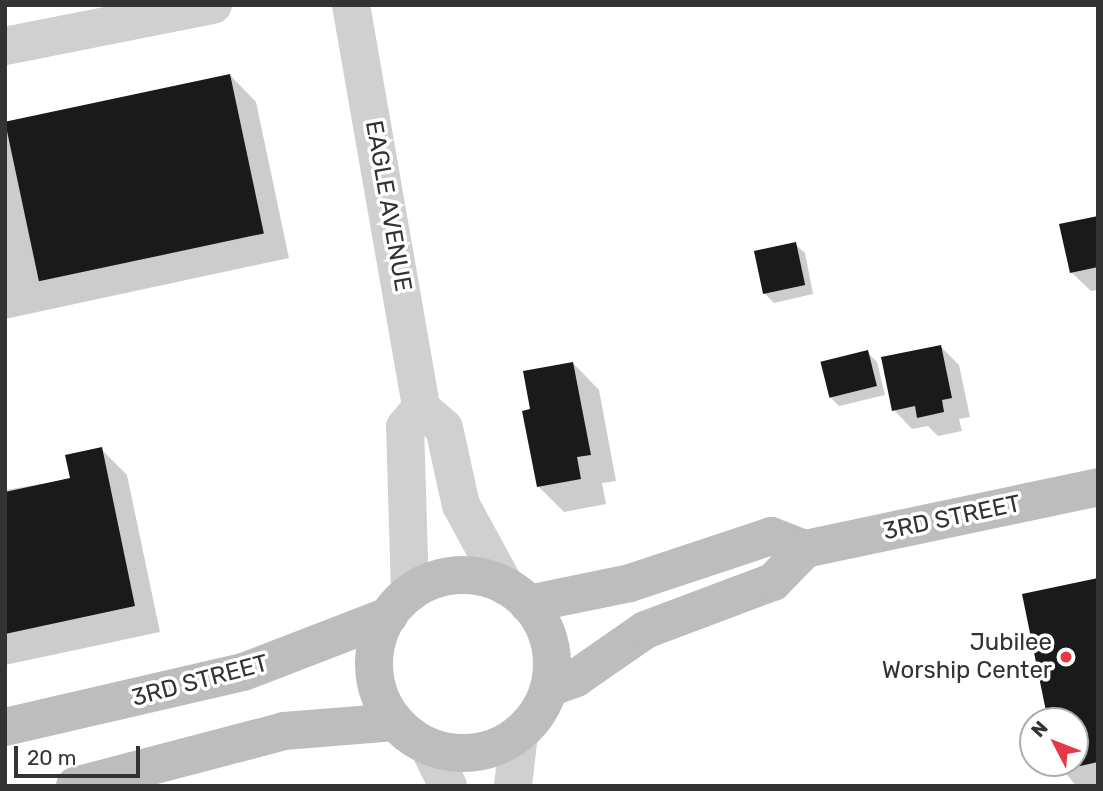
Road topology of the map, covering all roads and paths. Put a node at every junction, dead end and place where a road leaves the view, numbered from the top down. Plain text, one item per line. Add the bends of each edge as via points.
1 (212, 5) edge
2 (351, 5) edge
3 (5, 46) edge
4 (421, 408) junction
5 (1098, 486) edge
6 (805, 549) junction
7 (517, 595) junction
8 (399, 604) junction
9 (549, 688) junction
10 (395, 722) junction
11 (5, 727) edge
12 (519, 733) junction
13 (428, 746) junction
14 (75, 786) edge
15 (448, 786) edge
16 (513, 786) edge

1 - 3 street
2 - 4 street, EAGLE AVENUE
4 - 7 street via 444,428 461,505
4 - 8 street via 405,426
5 - 6 street, 3RD STREET
6 - 7 street via 771,536 630,583
6 - 9 street via 773,582 645,630 576,678
7 - 8 street via 457,576
7 - 9 street via 545,629 552,659
8 - 10 street via 374,659 379,692
8 - 11 street, 3RD STREET via 243,672
9 - 12 street
10 - 13 street
10 - 14 street via 284,731
12 - 13 street via 476,752
12 - 16 street
13 - 15 street

